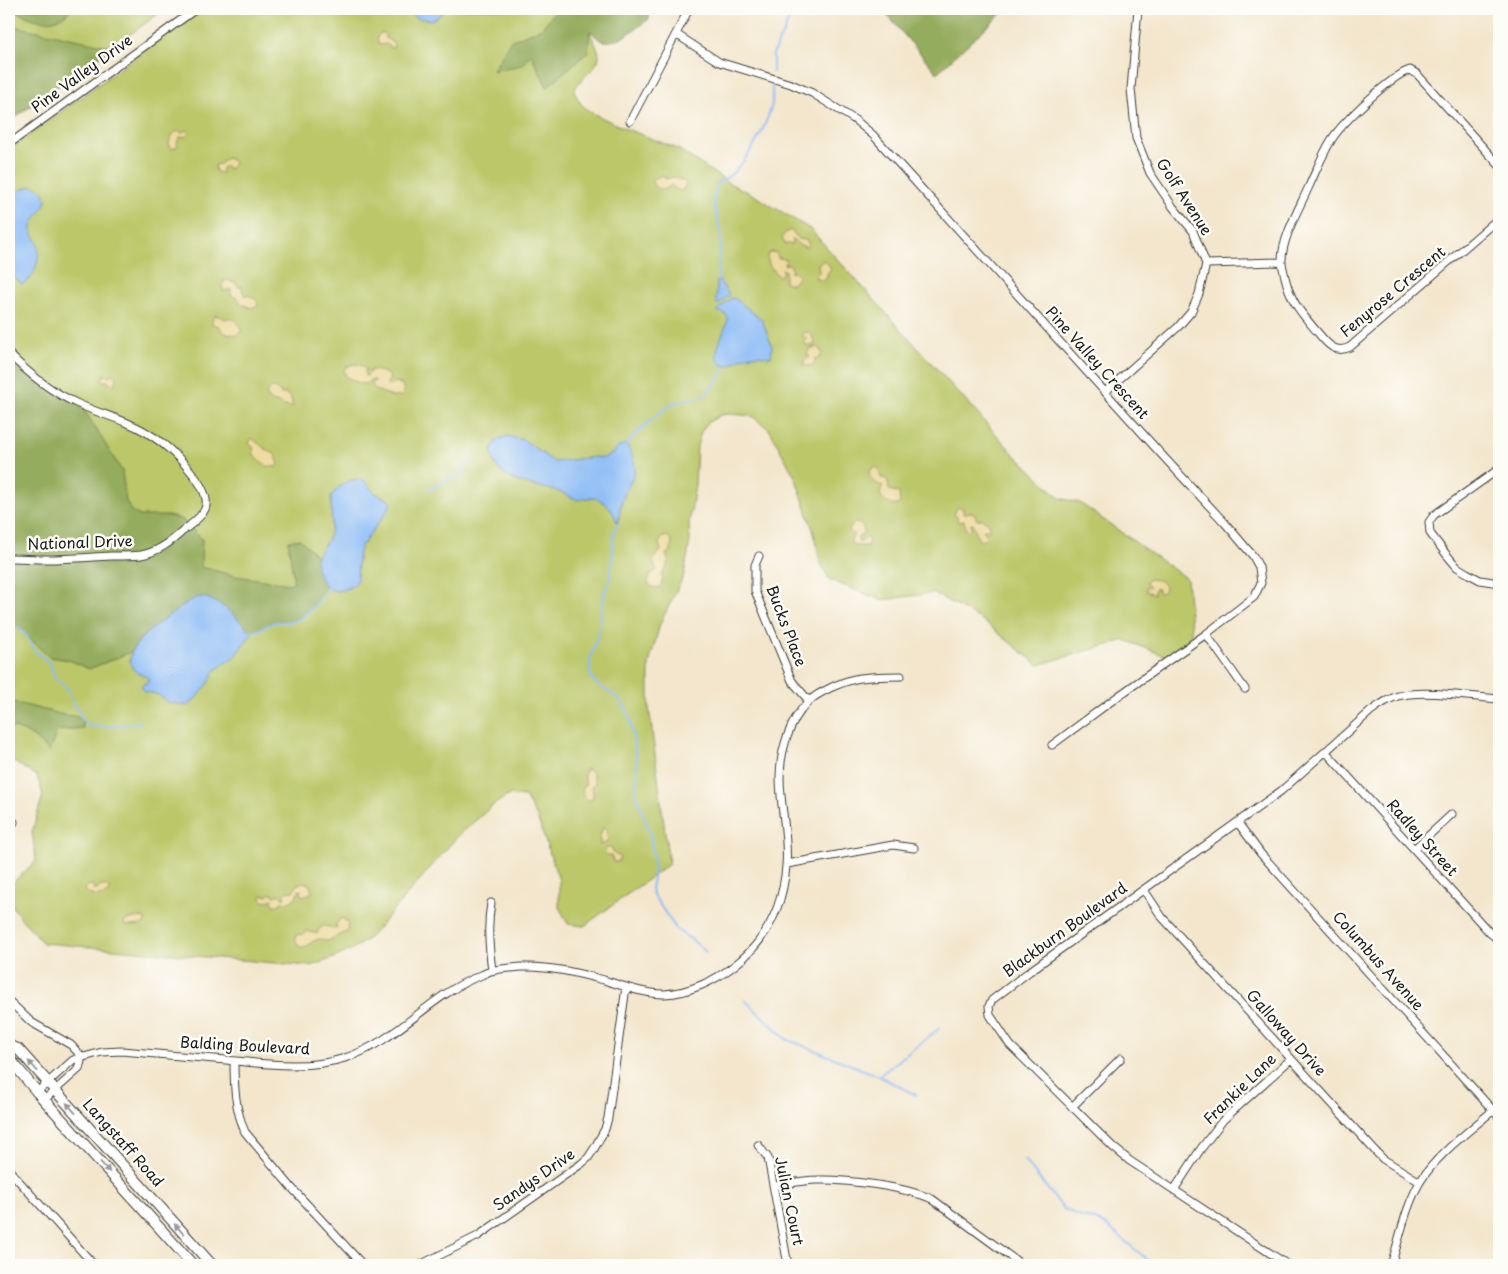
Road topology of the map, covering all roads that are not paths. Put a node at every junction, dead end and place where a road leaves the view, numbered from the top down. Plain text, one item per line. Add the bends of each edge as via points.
1 (196, 9) edge
2 (689, 9) edge
3 (1138, 9) edge
4 (676, 34) junction
5 (630, 122) dead end
6 (9, 144) edge
7 (1499, 165) edge
8 (1499, 218) edge
9 (1282, 262) junction
10 (1206, 264) junction
11 (9, 354) edge
12 (1105, 392) junction
13 (1499, 469) edge
14 (759, 556) dead end
15 (9, 558) edge
16 (1499, 583) edge
17 (1206, 634) junction
18 (901, 676) dead end
19 (1245, 688) dead end
20 (1499, 699) edge
21 (809, 701) junction
22 (1052, 745) dead end
23 (1326, 752) junction
24 (1452, 814) dead end
25 (1238, 823) junction
26 (914, 848) dead end
27 (1414, 850) junction
28 (787, 864) junction
29 (1144, 890) junction
30 (491, 903) dead end
31 (1499, 940) edge
32 (492, 970) junction
33 (626, 987) junction
34 (9, 1001) edge
35 (9, 1046) edge
36 (82, 1057) junction
37 (9, 1058) edge
38 (1121, 1058) dead end
39 (1291, 1059) junction
40 (234, 1061) junction
41 (51, 1086) junction
42 (37, 1092) junction
43 (44, 1100) junction
44 (1072, 1107) junction
45 (1496, 1108) edge
46 (1499, 1117) edge
47 (758, 1145) dead end
48 (9, 1170) edge
49 (1420, 1182) junction
50 (774, 1186) junction
51 (1174, 1190) junction
52 (94, 1265) edge
53 (193, 1265) edge
54 (212, 1265) edge
55 (363, 1265) edge
56 (420, 1265) edge
57 (788, 1265) edge
58 (1022, 1265) edge
59 (1288, 1265) edge
60 (1392, 1265) edge

1 - 6 street, Pine Valley Drive
2 - 4 street
3 - 10 street, Golf Avenue via 1131,89 1136,138 1150,173 1193,231
4 - 5 street
4 - 12 street, Pine Valley Crescent via 719,62 798,87 855,120 888,150
7 - 9 street, Fenyrose Crescent via 1417,74 1410,70 1403,72 1331,140 1287,237
8 - 9 street, Fenyrose Crescent via 1344,351 1336,350 1324,340 1293,301
9 - 10 street
10 - 12 street via 1200,294 1191,312
11 - 15 street, National Drive via 50,390 154,436 187,468 203,490 206,508 174,539 142,555
12 - 17 street, Pine Valley Crescent via 1225,523 1259,567 1261,582 1254,597
13 - 16 street via 1434,515 1430,533 1457,567 1480,580
14 - 21 street, Bucks Place via 755,565 755,590 792,681
17 - 19 street
17 - 22 street, Pine Valley Crescent
18 - 21 street, Balding Boulevard via 852,679
20 - 23 street, Blackburn Boulevard via 1419,694 1398,696 1377,706
21 - 28 street, Balding Boulevard via 786,739 780,764
23 - 25 street, Blackburn Boulevard via 1293,782
23 - 27 street, Radley Street
24 - 27 street
25 - 29 street, Blackburn Boulevard
25 - 45 street, Columbus Avenue via 1261,854
26 - 28 street via 893,846
27 - 31 street, Radley Street
28 - 33 street, Balding Boulevard via 784,888 770,925 760,941 735,965 709,982 685,991 664,994
29 - 39 street, Galloway Drive via 1162,917
29 - 44 street, Blackburn Boulevard via 1030,971 989,1006 992,1019 1006,1040
30 - 32 street via 488,936
32 - 33 street, Balding Boulevard via 528,967 562,970
32 - 40 street, Balding Boulevard via 452,989 375,1045 345,1058 310,1065
33 - 56 street, Sandys Drive via 608,1118 588,1158 478,1236
34 - 36 street via 32,1022 71,1045
41 -> 35 main road, Langstaff Road via 18,1049
36 - 40 street, Balding Boulevard via 122,1051
36 - 41 street via 78,1069
37 - 42 main road, Langstaff Road
38 - 44 street
39 - 49 street, Galloway Drive via 1376,1152
39 - 51 street, Frankie Lane via 1223,1120
40 - 55 street via 236,1105 245,1132
41 - 42 street
41 - 43 street
54 -> 41 main road, Langstaff Road
42 - 43 main road, Langstaff Road
43 -> 53 main road, Langstaff Road
44 - 51 street, Blackburn Boulevard via 1120,1154
45 - 46 street, Columbus Avenue
45 - 49 street via 1446,1152
47 - 50 street, Julian Court via 768,1158
48 - 52 street
49 - 60 street via 1407,1212
50 - 57 street, Julian Court
50 - 58 street via 806,1180 832,1180 914,1192 932,1199
51 - 59 street, Blackburn Boulevard

